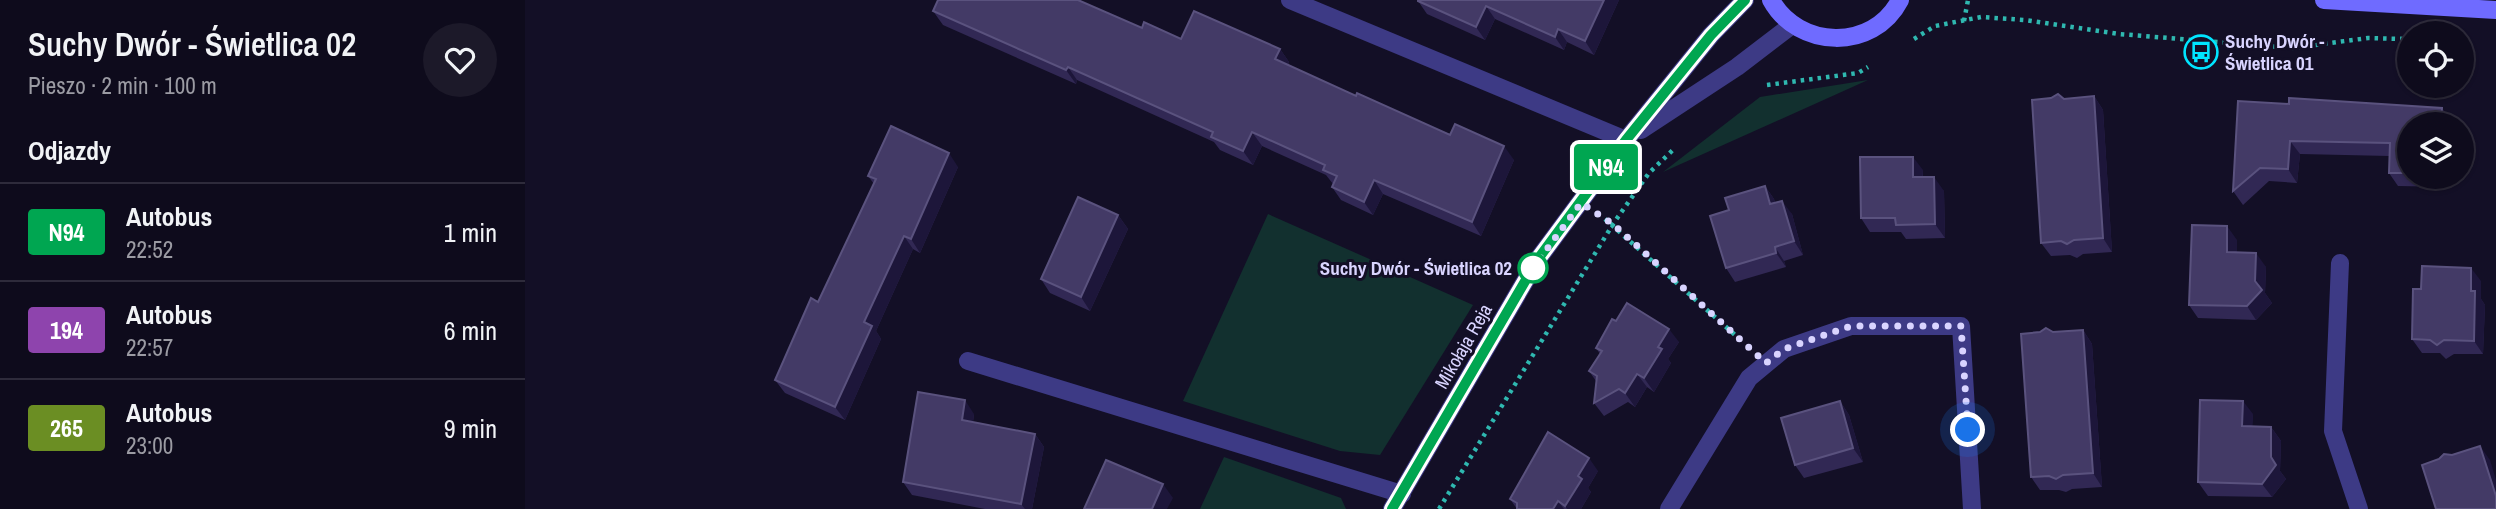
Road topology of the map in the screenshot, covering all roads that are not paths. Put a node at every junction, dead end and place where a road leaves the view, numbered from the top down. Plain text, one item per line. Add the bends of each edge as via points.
1 (1290, 0) edge
2 (1745, 0) edge
3 (1771, 0) edge
4 (1900, 0) edge
5 (2324, 0) edge
6 (2496, 10) edge
7 (1792, 25) junction
8 (1626, 140) junction
9 (2340, 263) dead end
10 (968, 361) dead end
11 (1397, 501) edge
12 (1669, 509) edge
13 (1972, 509) edge
14 (2359, 509) edge

1 - 8 street
2 - 8 street, Mikołaja Reja
3 - 7 street
4 - 7 street via 1869,31 1850,37 1820,37
5 - 6 street
7 - 8 street, Mikołaja Reja
8 - 11 street, Mikołaja Reja via 1538,259
9 - 14 street via 2333,431
10 - 11 street
12 - 13 street via 1749,378 1784,349 1851,326 1961,326

